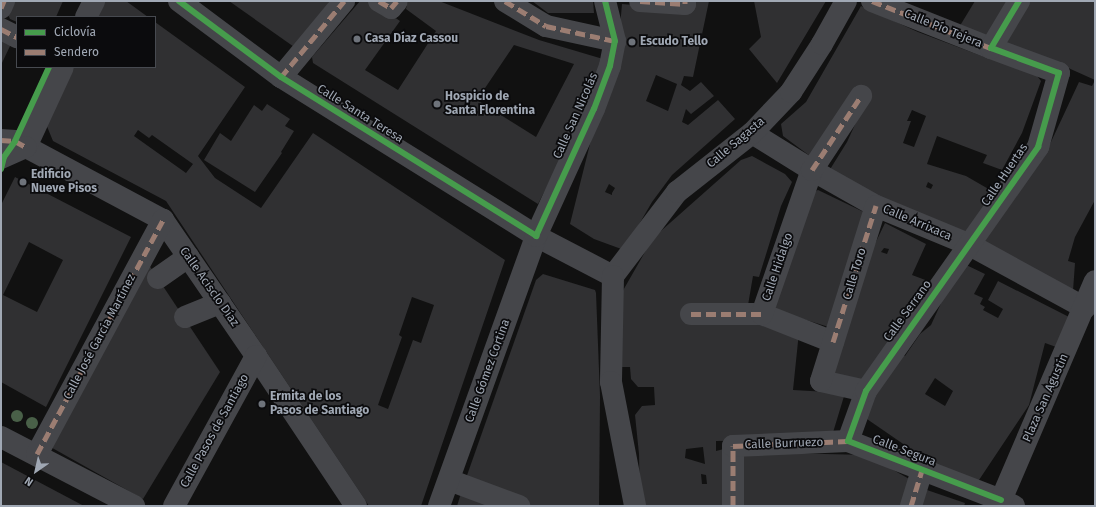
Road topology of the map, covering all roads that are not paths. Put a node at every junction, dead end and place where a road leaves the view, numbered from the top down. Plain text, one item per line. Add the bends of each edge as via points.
1 (4, 1) edge
2 (94, 1) edge
3 (179, 1) edge
4 (344, 1) edge
5 (379, 1) edge
6 (397, 1) edge
7 (505, 1) edge
8 (605, 1) edge
9 (640, 1) edge
10 (685, 1) edge
11 (846, 1) edge
12 (872, 1) edge
13 (1019, 1) edge
14 (1, 8) edge
15 (86, 16) edge
16 (1, 29) edge
17 (16, 36) edge
18 (615, 41) junction
19 (992, 48) junction
20 (63, 68) edge
21 (281, 77) junction
22 (861, 96) dead end
23 (752, 133) junction
24 (26, 147) junction
25 (2, 156) edge
26 (812, 170) junction
27 (876, 206) junction
28 (163, 220) junction
29 (536, 236) junction
30 (970, 245) junction
31 (188, 257) junction
32 (613, 276) junction
33 (158, 278) dead end
34 (1095, 281) edge
35 (220, 303) junction
36 (1085, 308) junction
37 (692, 314) dead end
38 (762, 314) junction
39 (184, 317) dead end
40 (833, 342) junction
41 (256, 356) junction
42 (866, 391) junction
43 (1, 437) edge
44 (848, 441) junction
45 (37, 454) junction
46 (922, 470) junction
47 (449, 480) junction
48 (1007, 503) edge
49 (134, 506) edge
50 (174, 506) edge
51 (356, 506) edge
52 (439, 506) edge
53 (519, 506) edge
54 (635, 506) edge
55 (733, 506) edge
56 (911, 506) edge

1 - 14 street
2 - 15 street
3 - 21 street, Calle Santa Teresa
4 - 21 street
5 - 6 street via 391,8
7 - 18 street via 546,26
8 - 18 street, Calle San Nicolás
9 - 10 street via 685,4
11 - 23 street, Calle Sagasta via 791,92
12 - 19 street, Calle Pío Tejera
13 - 19 street
16 - 17 street
18 - 29 street, Calle San Nicolás via 610,66 594,109
19 - 30 street, Calle Huertas via 1059,73 1038,147
20 - 24 street
21 - 29 street, Calle Santa Teresa
22 - 26 street, Calle Hidalgo
23 - 26 street, Calle Arrixaca
23 - 32 street, Calle Sagasta via 677,192
24 - 25 street, Calle Acisclo Díaz via 15,141
24 - 28 street, Calle Acisclo Díaz
26 - 27 street, Calle Arrixaca
26 - 38 street, Calle Hidalgo
27 - 30 street, Calle Arrixaca
27 - 40 street, Calle Toro
28 - 31 street, Calle Acisclo Díaz
28 - 45 street, Calle José García Martínez
29 - 32 street, Calle Santa Teresa
29 - 47 street, Calle Gómez Cortina
30 - 36 street, Calle Arrixaca
30 - 42 street, Calle Serrano via 909,327
31 - 33 street
31 - 35 street, Calle Acisclo Díaz
32 - 54 street via 611,382
34 - 36 street, Plaza San Agustín
35 - 39 street
35 - 41 street, Calle Acisclo Díaz
36 - 48 street, Plaza San Agustín
37 - 38 street
38 - 40 street, Calle Hidalgo
40 - 42 street via 821,382
41 - 50 street, Calle Pasos de Santiago
41 - 51 street, Calle Acisclo Díaz
42 - 44 street
43 - 45 street
44 - 46 street, Calle Segura
44 - 55 street, Calle Burruezo via 732,446
45 - 49 street
46 - 48 street, Calle Segura
46 - 56 street
47 - 52 street, Calle Gómez Cortina
47 - 53 street

